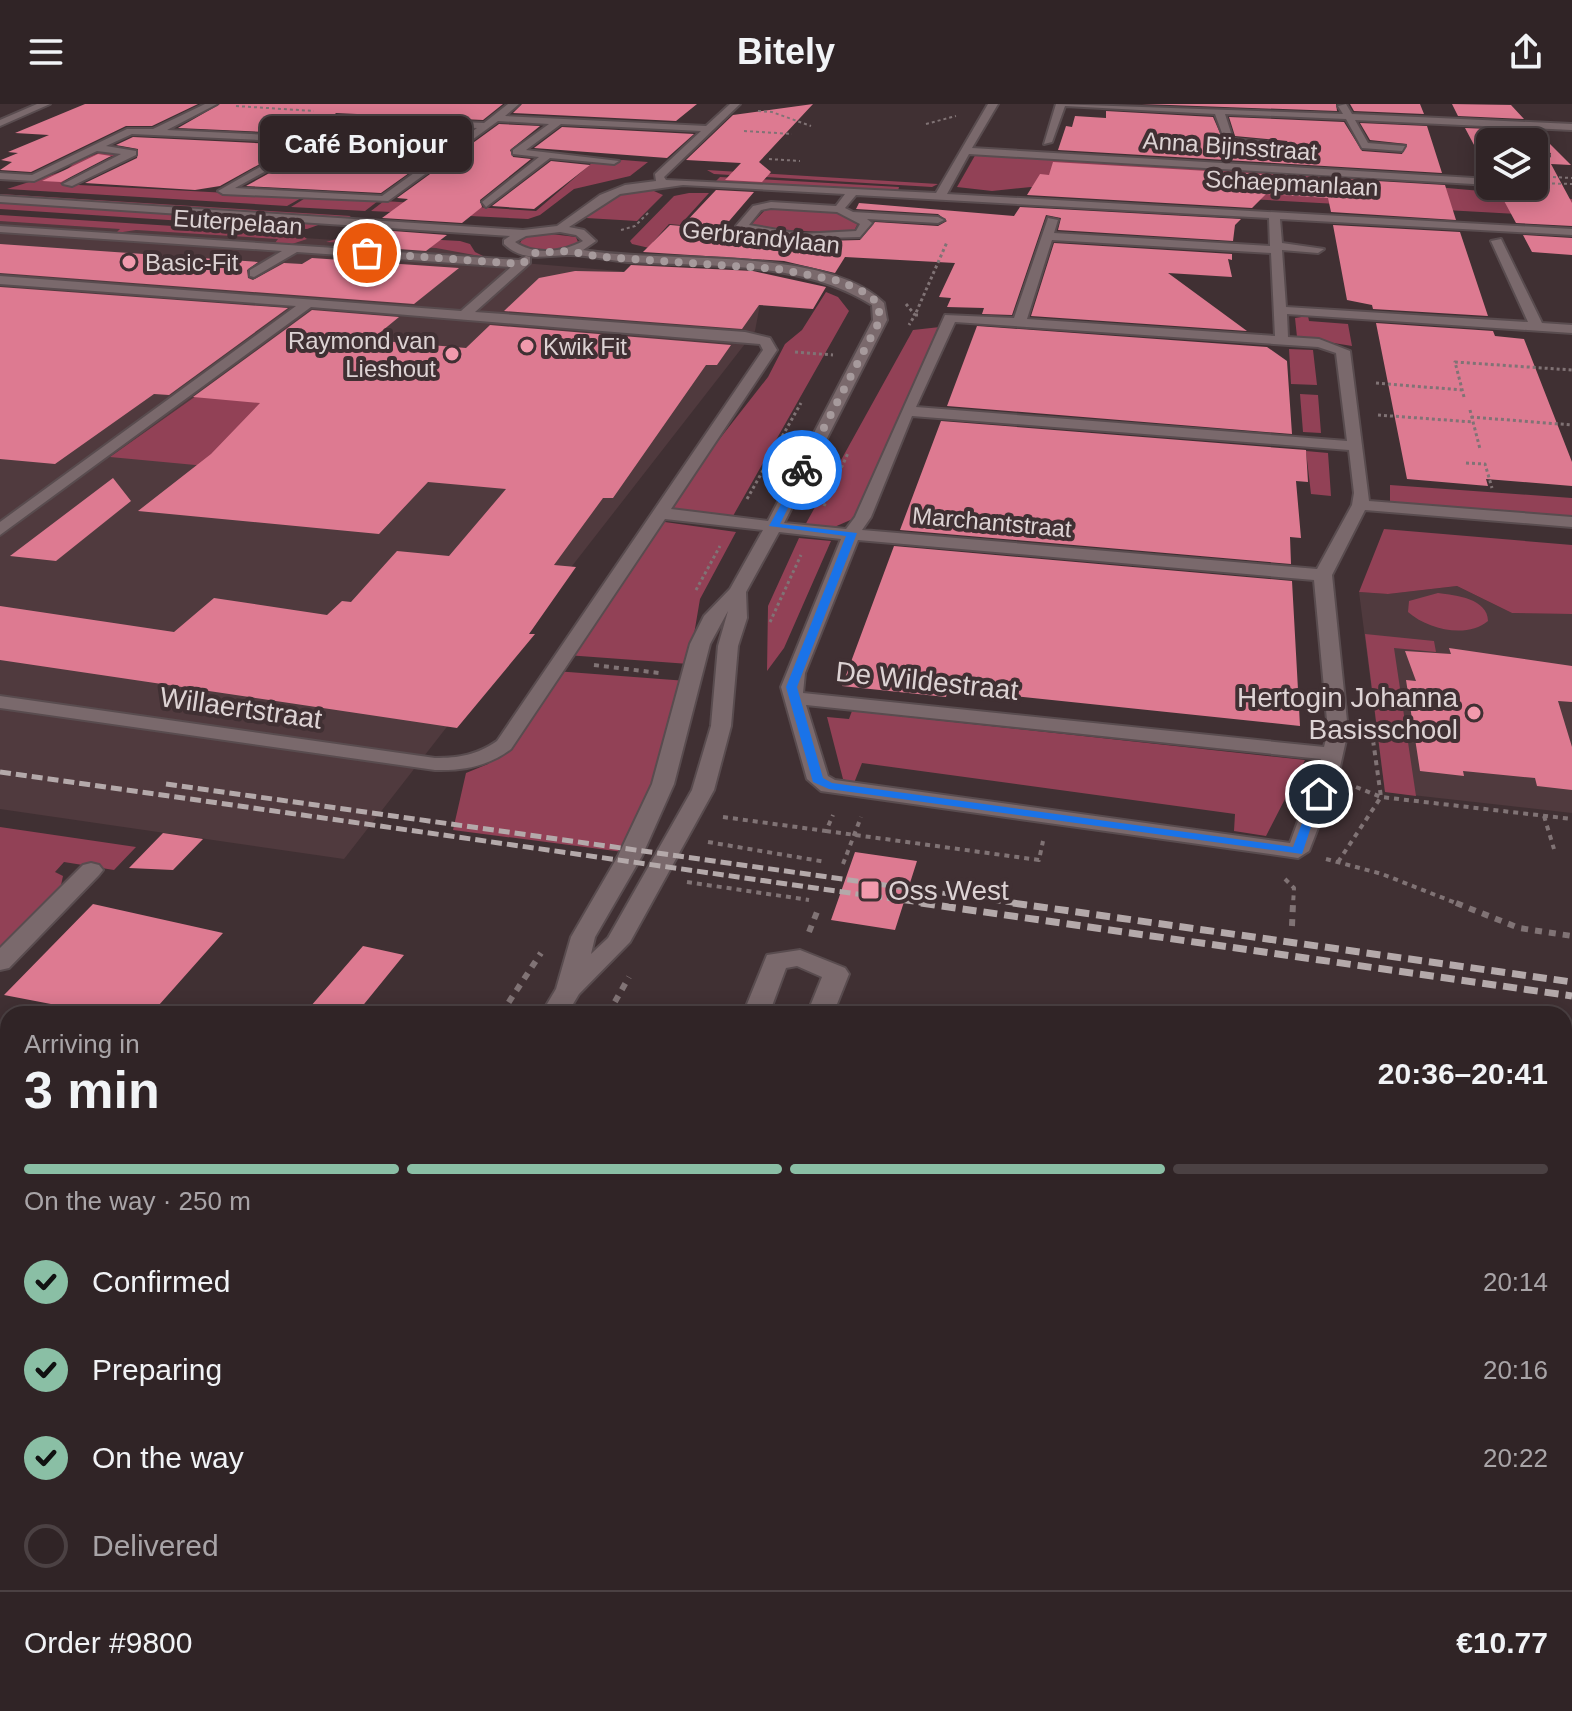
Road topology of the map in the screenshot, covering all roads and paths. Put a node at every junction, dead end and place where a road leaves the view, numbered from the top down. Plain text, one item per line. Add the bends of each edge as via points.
1 (45, 104) edge
2 (212, 104) edge
3 (361, 104) edge
4 (514, 104) edge
5 (735, 104) edge
6 (993, 104) edge
7 (1061, 104) edge
8 (1067, 104) edge
9 (1343, 104) edge
10 (186, 105) edge
11 (1188, 107) edge
12 (174, 110) junction
13 (1219, 110) junction
14 (0, 111) edge
15 (197, 111) junction
16 (750, 111) dead end
17 (27, 112) junction
18 (1346, 116) junction
19 (152, 121) junction
20 (559, 121) junction
21 (176, 122) junction
22 (490, 122) junction
23 (0, 123) edge
24 (1484, 123) junction
25 (811, 126) dead end
26 (322, 127) junction
27 (1572, 127) edge
28 (1488, 128) edge
29 (709, 129) junction
30 (130, 131) junction
31 (745, 131) dead end
32 (156, 132) junction
33 (792, 134) dead end
34 (264, 137) junction
35 (1047, 142) dead end
36 (1284, 146) dead end
37 (98, 148) junction
38 (245, 148) dead end
39 (1402, 148) dead end
40 (968, 151) junction
41 (546, 156) junction
42 (769, 159) dead end
43 (614, 161) dead end
44 (806, 161) dead end
45 (669, 168) junction
46 (0, 176) edge
47 (1476, 181) edge
48 (683, 182) junction
49 (1548, 183) edge
50 (68, 184) dead end
51 (662, 184) junction
52 (1572, 184) edge
53 (853, 191) junction
54 (940, 196) junction
55 (0, 199) edge
56 (1050, 202) junction
57 (486, 204) dead end
58 (839, 209) junction
59 (0, 212) edge
60 (851, 215) junction
61 (1274, 215) junction
62 (1052, 218) dead end
63 (938, 220) dead end
64 (345, 221) junction
65 (1572, 221) edge
66 (1541, 225) junction
67 (0, 229) edge
68 (560, 229) junction
69 (1572, 232) edge
70 (523, 233) junction
71 (324, 235) junction
72 (950, 236) dead end
73 (1049, 236) junction
74 (1497, 241) dead end
75 (508, 242) junction
76 (587, 245) junction
77 (296, 248) junction
78 (1276, 248) junction
79 (1318, 249) dead end
80 (567, 251) junction
81 (535, 253) junction
82 (659, 262) junction
83 (522, 264) junction
84 (254, 273) dead end
85 (0, 280) edge
86 (310, 302) junction
87 (906, 304) dead end
88 (1279, 310) junction
89 (465, 314) junction
90 (915, 315) junction
91 (1019, 323) junction
92 (909, 326) dead end
93 (1537, 327) junction
94 (1567, 329) edge
95 (1282, 341) junction
96 (1572, 348) edge
97 (1572, 370) edge
98 (1347, 381) junction
99 (1462, 390) junction
100 (1464, 397) dead end
101 (1470, 410) dead end
102 (907, 411) junction
103 (1351, 413) junction
104 (1472, 420) junction
105 (1572, 425) edge
106 (853, 440) dead end
107 (1355, 446) junction
108 (1480, 449) dead end
109 (1466, 463) dead end
110 (1481, 487) dead end
111 (1360, 505) junction
112 (658, 513) junction
113 (1572, 522) edge
114 (774, 526) junction
115 (0, 530) edge
116 (813, 531) junction
117 (852, 533) junction
118 (1323, 575) junction
119 (737, 592) junction
120 (768, 627) dead end
121 (563, 661) junction
122 (692, 675) junction
123 (796, 698) junction
124 (0, 702) edge
125 (1333, 754) junction
126 (1327, 776) junction
127 (844, 788) junction
128 (870, 791) junction
129 (1381, 797) junction
130 (1048, 815) junction
131 (1544, 816) junction
132 (719, 817) dead end
133 (1572, 819) edge
134 (826, 831) junction
135 (854, 835) junction
136 (707, 842) dead end
137 (1554, 849) dead end
138 (1298, 851) junction
139 (826, 862) dead end
140 (1338, 862) junction
141 (843, 864) dead end
142 (91, 870) dead end
143 (686, 881) dead end
144 (809, 900) dead end
145 (1292, 926) dead end
146 (1572, 936) edge
147 (0, 962) edge
148 (569, 989) junction
149 (559, 1006) edge
150 (759, 1006) edge
151 (823, 1006) edge

1 - 17 street
2 - 15 street
2 - 26 path
3 - 26 street
4 - 22 street
5 - 29 street
6 - 40 street
7 - 35 street
8 - 11 street
9 - 18 street
10 - 12 street
11 - 13 street
12 - 15 street
12 - 19 street
13 - 18 street
13 - 36 street via 1229,142
14 - 17 street
15 - 21 street
16 - 25 path via 772,112
17 - 23 street
18 - 24 street
18 - 39 street via 1365,146
19 - 21 street
19 - 30 street
20 - 22 street
20 - 29 street
20 - 41 street via 517,152
21 - 32 street
22 - 26 street
22 - 26 street via 384,199 223,191
24 - 27 street
24 - 28 street
26 - 34 street
29 - 45 street
30 - 32 street
30 - 37 street
31 - 33 path
32 - 34 street
34 - 38 street
37 - 46 street via 34,178
37 - 50 street via 132,153
40 - 47 street, Anna Bijnsstraat
40 - 54 street
41 - 43 street
41 - 57 street
42 - 44 path
45 - 48 street
45 - 51 street via 659,176
48 - 51 street, Schaepmanlaan
48 - 53 street, Schaepmanlaan
49 - 52 path
51 - 68 street, Schaepmanlaan via 595,199
53 - 54 street, Schaepmanlaan
53 - 58 street
54 - 56 street, Schaepmanlaan
55 - 64 street, Euterpelaan
56 - 61 street, Schaepmanlaan
56 - 66 street, Schaepmanlaan via 1054,192
58 - 60 street
58 - 60 street via 771,205 757,208 742,226 757,232 860,234 866,223
59 - 71 street, Euterpelaan
60 - 63 street
61 - 66 street, Schaepmanlaan
61 - 78 street
62 - 73 street
64 - 70 street, Euterpelaan
64 - 71 street, Euterpelaan
65 - 66 street, Schaepmanlaan
66 - 69 street, Schaepmanlaan
67 - 77 street, Euterpelaan
68 - 70 street
68 - 76 street via 586,235
70 - 75 street
71 - 75 street, Euterpelaan
71 - 77 street
72 - 90 path
73 - 78 street
73 - 91 street
74 - 93 street
75 - 81 street
76 - 80 street
76 - 82 street, Gerbrandylaan
77 - 83 street, Euterpelaan
77 - 84 street
78 - 79 street
78 - 88 street
80 - 81 street
80 - 82 street, Gerbrandylaan
81 - 83 street
82 - 114 street, Gerbrandylaan via 810,274 840,281 878,303 880,320
83 - 89 street
85 - 86 street
86 - 89 street
86 - 115 street
87 - 90 path
88 - 93 street
88 - 95 street
89 - 112 street via 765,341 770,350
90 - 92 path
91 - 95 street
91 - 102 street via 950,318
93 - 94 street
94 - 96 street
95 - 98 street via 1319,343 1343,351
97 - 99 path via 1455,362
98 - 99 path
98 - 103 street
99 - 100 path
101 - 104 path
102 - 107 street
102 - 117 street
103 - 104 path
103 - 107 street
104 - 105 path
104 - 108 path
106 - 116 path
107 - 111 street
109 - 110 path via 1485,464 1492,488
111 - 113 street
111 - 118 street
112 - 114 street, Marchantstraat
112 - 121 street
114 - 116 street, Marchantstraat
114 - 119 street, Gerbrandylaan
116 - 117 street, Marchantstraat
116 - 120 path
117 - 118 street, Marchantstraat
117 - 123 street via 795,673 791,687
118 - 125 street via 1338,731
119 - 122 street, Gerbrandylaan via 713,616
119 - 148 street, Gerbrandylaan via 738,618 728,646 721,726 703,790 618,942
121 - 122 path
121 - 124 street, Willaertstraat via 504,745 475,761 435,764
122 - 148 street, Gerbrandylaan via 663,784 630,856 583,937
123 - 125 street, De Wildestraat
123 - 127 street, De Wildestraat via 818,779
125 - 126 street
126 - 129 path
126 - 138 street
127 - 128 street, De Wildestraat
127 - 134 path
128 - 130 street, De Wildestraat
128 - 135 path
129 - 131 path
129 - 140 path
130 - 135 path via 1039,860
130 - 138 street, De Wildestraat
131 - 133 path
131 - 137 path
132 - 134 path
134 - 135 path
135 - 141 path
136 - 139 path
138 - 140 path
138 - 145 path via 1283,878 1294,888
140 - 146 path via 1519,928
142 - 147 street
143 - 144 path
148 - 149 street
150 - 151 street via 776,961 800,958 836,974

